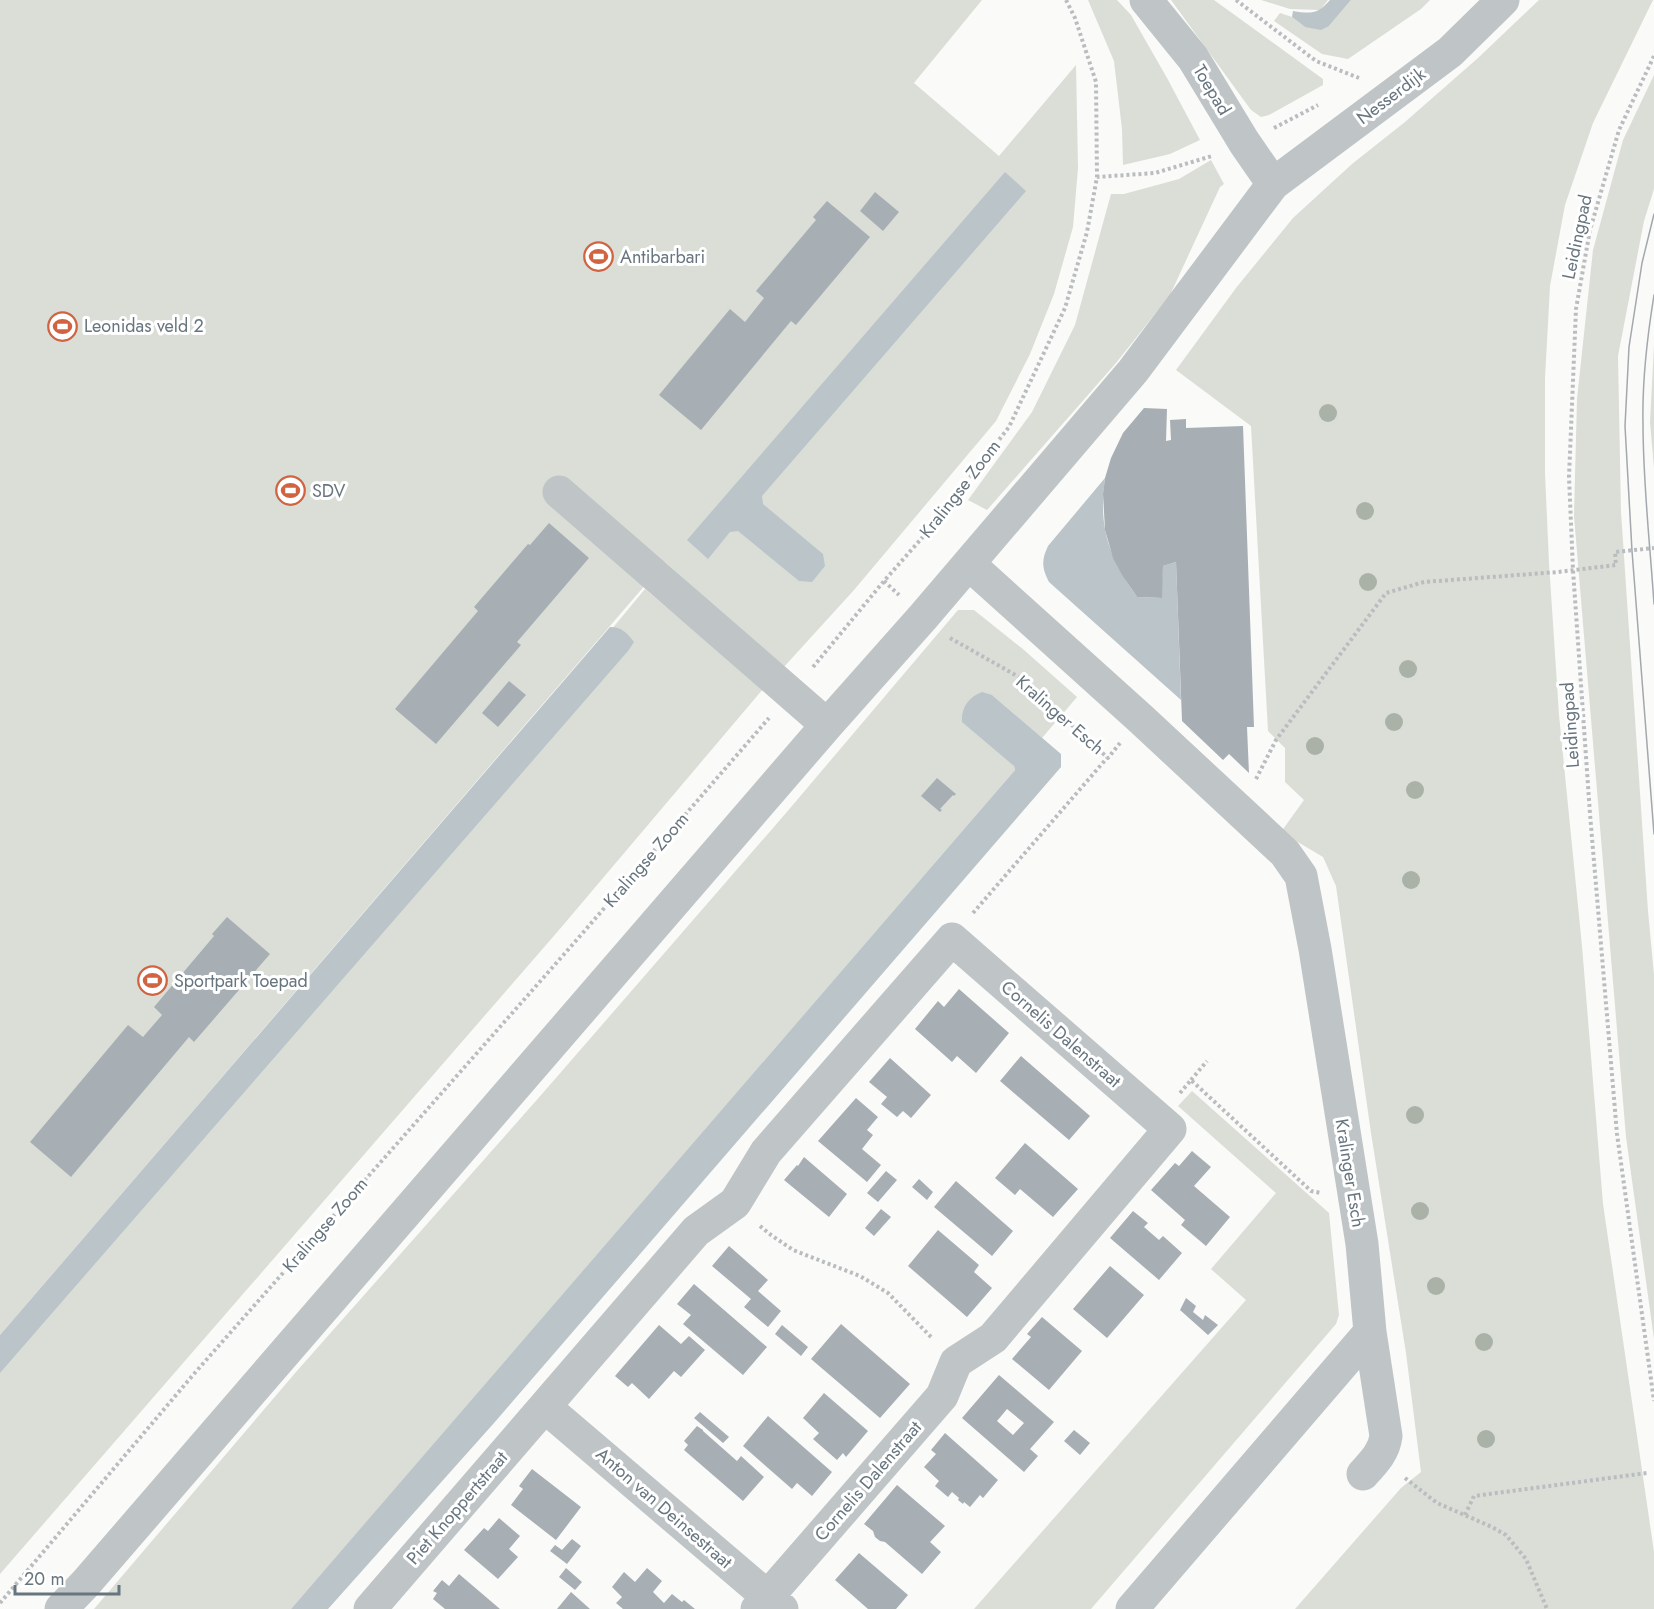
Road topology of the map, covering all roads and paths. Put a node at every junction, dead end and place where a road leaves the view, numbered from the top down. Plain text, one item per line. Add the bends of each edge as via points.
1 (1066, 0) edge
2 (1146, 0) edge
3 (1236, 0) edge
4 (1503, 0) edge
5 (1654, 56) edge
6 (1363, 79) dead end
7 (1244, 142) junction
8 (1097, 177) junction
9 (1273, 184) junction
10 (560, 492) dead end
11 (1654, 548) edge
12 (969, 564) junction
13 (1573, 570) junction
14 (884, 581) junction
15 (923, 617) junction
16 (790, 694) junction
17 (1141, 719) junction
18 (827, 725) junction
19 (1107, 758) junction
20 (1240, 811) junction
21 (952, 939) junction
22 (1207, 1061) dead end
23 (1191, 1080) junction
24 (1158, 1118) junction
25 (1354, 1197) junction
26 (735, 1203) junction
27 (1370, 1332) junction
28 (956, 1362) junction
29 (1654, 1401) edge
30 (545, 1407) junction
31 (1371, 1465) joint
32 (1647, 1473) dead end
33 (1465, 1515) junction
34 (0, 1603) edge
35 (769, 1605) edge
36 (61, 1609) edge
37 (370, 1609) edge
38 (1132, 1609) edge
39 (1547, 1609) edge

1 - 8 path via 1096,82
2 - 7 street, Toepad via 1193,58
3 - 6 path via 1316,61
4 - 9 street, Nesserdijk via 1450,52
5 - 13 path, Leidingpad via 1619,130 1590,230 1576,309 1569,477
7 - 8 path via 1155,173
7 - 9 street, Toepad
8 - 14 path, Kralingse Zoom via 1087,232 1065,308 1009,427
9 - 12 street via 1133,371
10 - 16 street
11 - 13 path via 1615,552 1616,565
12 - 15 street
12 - 17 street, Kralinger Esch
13 - 20 path via 1424,582 1386,593 1276,740
13 - 29 path, Leidingpad via 1617,1134
14 - 15 path, Kralinger Esch
14 - 16 path, Kralingse Zoom
15 - 18 street
15 - 19 path, Kralinger Esch via 942,633 1018,677
16 - 18 street
16 - 34 path, Kralingse Zoom via 193,1375
17 - 19 path, Kralinger Esch
17 - 20 street, Kralinger Esch
18 - 36 street
19 - 21 path
20 - 25 street, Kralinger Esch via 1285,853 1301,876
21 - 24 street, Cornelis Dalenstraat
21 - 26 street via 766,1152
22 - 23 path
23 - 24 path
23 - 25 path via 1311,1191
24 - 28 street via 1170,1129 993,1338
25 - 27 street, Kralinger Esch
26 - 28 path via 793,1250 860,1276 888,1293
26 - 30 street via 696,1231
27 - 31 street, Kralinger Esch via 1386,1436 1385,1445
27 - 38 street
28 - 35 street, Cornelis Dalenstraat via 942,1396
30 - 35 street, Anton van Deinsestraat
30 - 37 street, Piet Knoppertstraat
31 - 33 path
32 - 33 path via 1474,1496
33 - 39 path via 1506,1535 1526,1559

